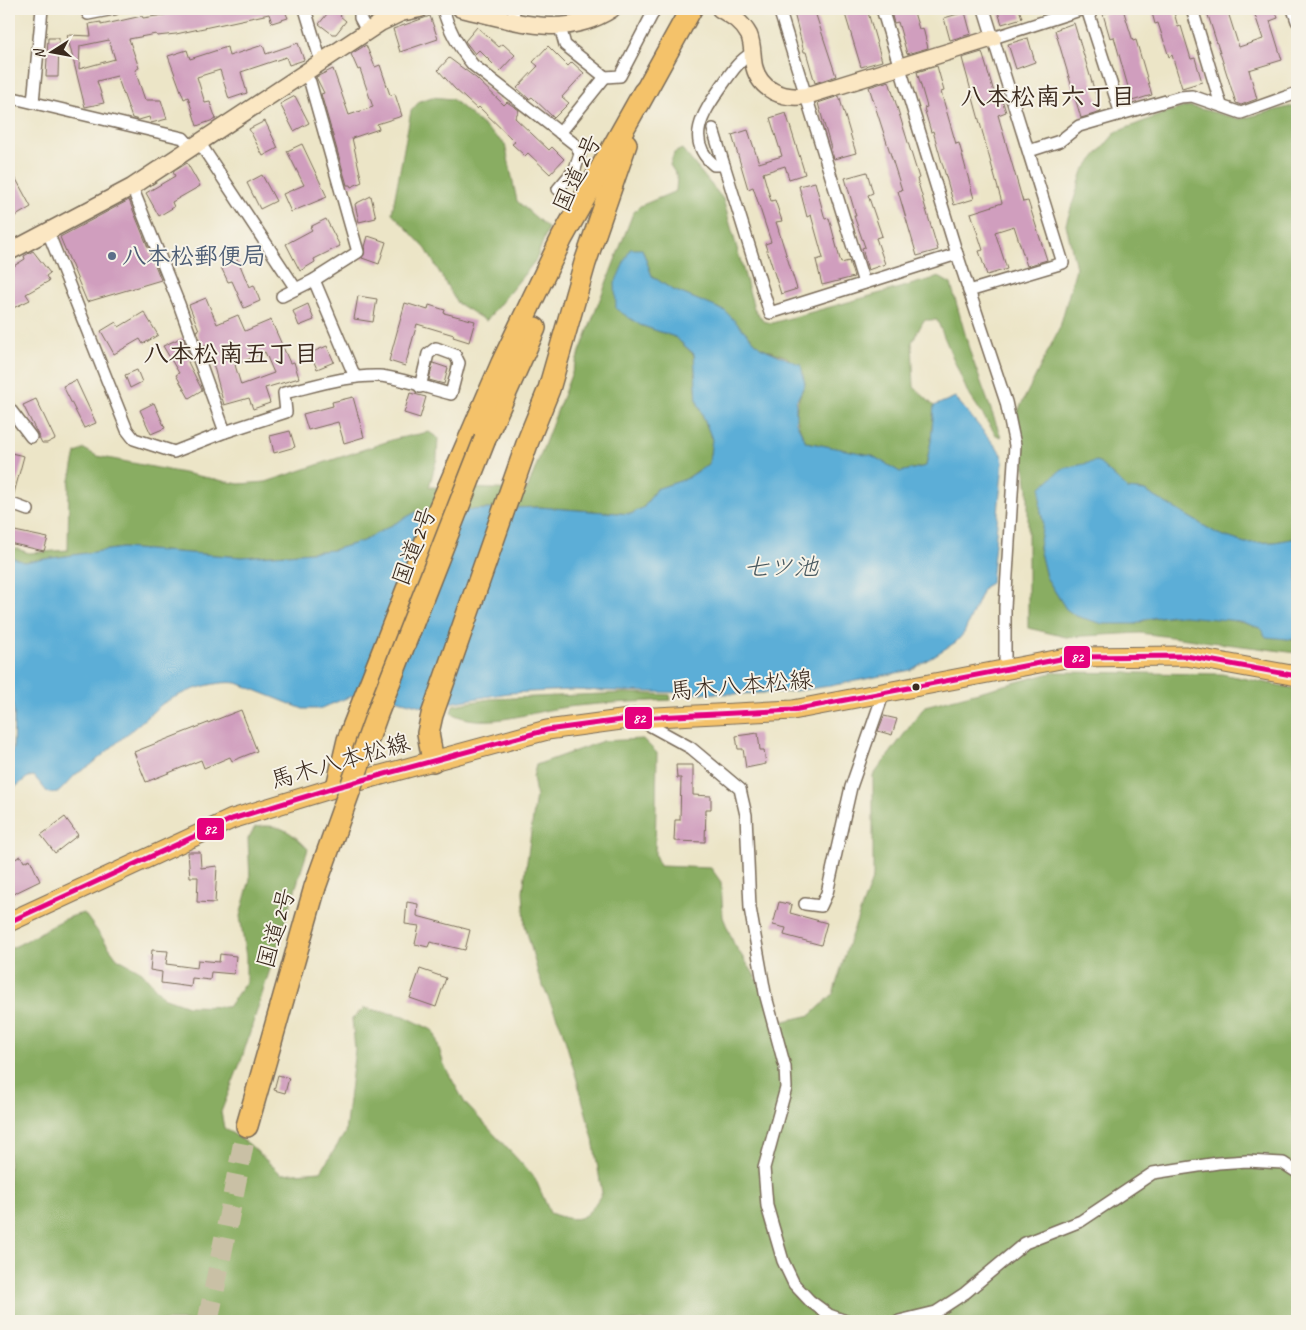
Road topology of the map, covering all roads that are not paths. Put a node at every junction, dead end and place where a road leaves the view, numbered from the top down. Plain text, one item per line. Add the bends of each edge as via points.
1 (40, 9) edge
2 (114, 9) edge
3 (305, 9) edge
4 (360, 9) edge
5 (420, 9) edge
6 (443, 9) edge
7 (460, 9) edge
8 (612, 9) edge
9 (655, 9) edge
10 (691, 9) edge
11 (720, 9) edge
12 (779, 9) edge
13 (882, 9) edge
14 (984, 9) edge
15 (1084, 9) edge
16 (1087, 9) edge
17 (1192, 9) edge
18 (1293, 9) edge
19 (88, 14) dead end
20 (514, 15) edge
21 (1297, 21) edge
22 (560, 28) junction
23 (367, 31) junction
24 (993, 38) junction
25 (752, 53) junction
26 (321, 62) junction
27 (900, 67) junction
28 (304, 72) junction
29 (605, 76) junction
30 (644, 92) junction
31 (1297, 93) edge
32 (806, 96) junction
33 (9, 98) edge
34 (33, 102) junction
35 (1221, 105) junction
36 (1121, 114) junction
37 (713, 130) dead end
38 (560, 134) junction
39 (195, 145) junction
40 (1029, 151) junction
41 (724, 165) junction
42 (132, 187) junction
43 (558, 189) dead end
44 (48, 232) junction
45 (9, 252) edge
46 (957, 254) junction
47 (314, 280) junction
48 (864, 283) junction
49 (296, 289) junction
50 (969, 291) junction
51 (282, 296) dead end
52 (355, 377) junction
53 (420, 387) dead end
54 (10, 411) edge
55 (225, 432) junction
56 (31, 437) dead end
57 (9, 503) edge
58 (28, 510) dead end
59 (1005, 668) junction
60 (1297, 676) edge
61 (884, 692) junction
62 (636, 718) junction
63 (433, 761) junction
64 (337, 787) junction
65 (805, 904) dead end
66 (9, 922) edge
67 (247, 1126) tunnel mouth
68 (1297, 1172) edge
69 (846, 1321) edge
70 (899, 1321) edge

1 - 34 street
2 - 19 street
3 - 26 street
4 - 23 street via 360,18
5 - 23 street via 400,13
6 - 38 street via 449,30 473,66
7 - 20 street
8 - 22 street via 580,24
9 - 29 street via 620,76
10 - 30 highway, 国道2号
11 - 25 street via 736,18 750,37
12 - 32 street
13 - 27 street
14 - 24 street
15 - 24 street
16 - 36 street
17 - 35 street
18 - 21 street
20 - 22 street via 540,26
22 - 29 street via 566,45
23 - 26 street
24 - 27 street
24 - 40 street
25 - 32 street via 760,81 772,92 784,96
25 - 41 street via 739,60 703,112 698,128 699,143 706,158 714,165
26 - 28 street
27 - 32 street
27 - 46 street
28 - 39 street
28 - 47 street via 310,82 358,252
29 - 38 street
30 - 63 highway via 585,263 549,389 432,715 428,733
30 - 64 highway via 562,238 456,467 348,740
30 - 67 highway, 国道2号, bridge via 485,439 377,714 315,887
31 - 35 street via 1240,113
32 - 48 street
33 - 34 street
34 - 39 street via 183,138
35 - 36 street via 1192,96 1180,97
36 - 40 street via 1079,126 1060,141
37 - 41 street
38 - 43 street via 577,146 580,154 575,169
39 - 42 street
39 - 49 street
40 - 50 street via 1063,263
41 - 48 street via 770,313
42 - 44 street
42 - 55 street
44 - 45 street
44 - 55 street via 126,430 134,439 174,452
46 - 48 street
46 - 50 street
47 - 49 street
47 - 52 street
49 - 51 street
50 - 59 street via 1006,402 1015,445 1005,607
52 - 53 street via 381,376
52 - 55 street via 284,393 286,412
54 - 56 street
57 - 58 street
59 - 60 main road, 馬木八本松線 via 1071,657 1186,656
59 - 61 main road, 馬木八本松線
61 - 62 main road, 馬木八本松線 via 793,710
61 - 65 street via 851,787 827,893 821,906
62 - 63 main road, 馬木八本松線 via 547,730
62 - 69 street via 691,748 740,790 746,815 750,908 765,993 785,1067 786,1088 764,1168 767,1206 783,1261 794,1284 829,1315
63 - 64 main road, 馬木八本松線
64 - 66 main road, 馬木八本松線 via 232,819
68 - 70 street via 1283,1163 1247,1161 1153,1173 1081,1221 1025,1243 965,1293 936,1312

